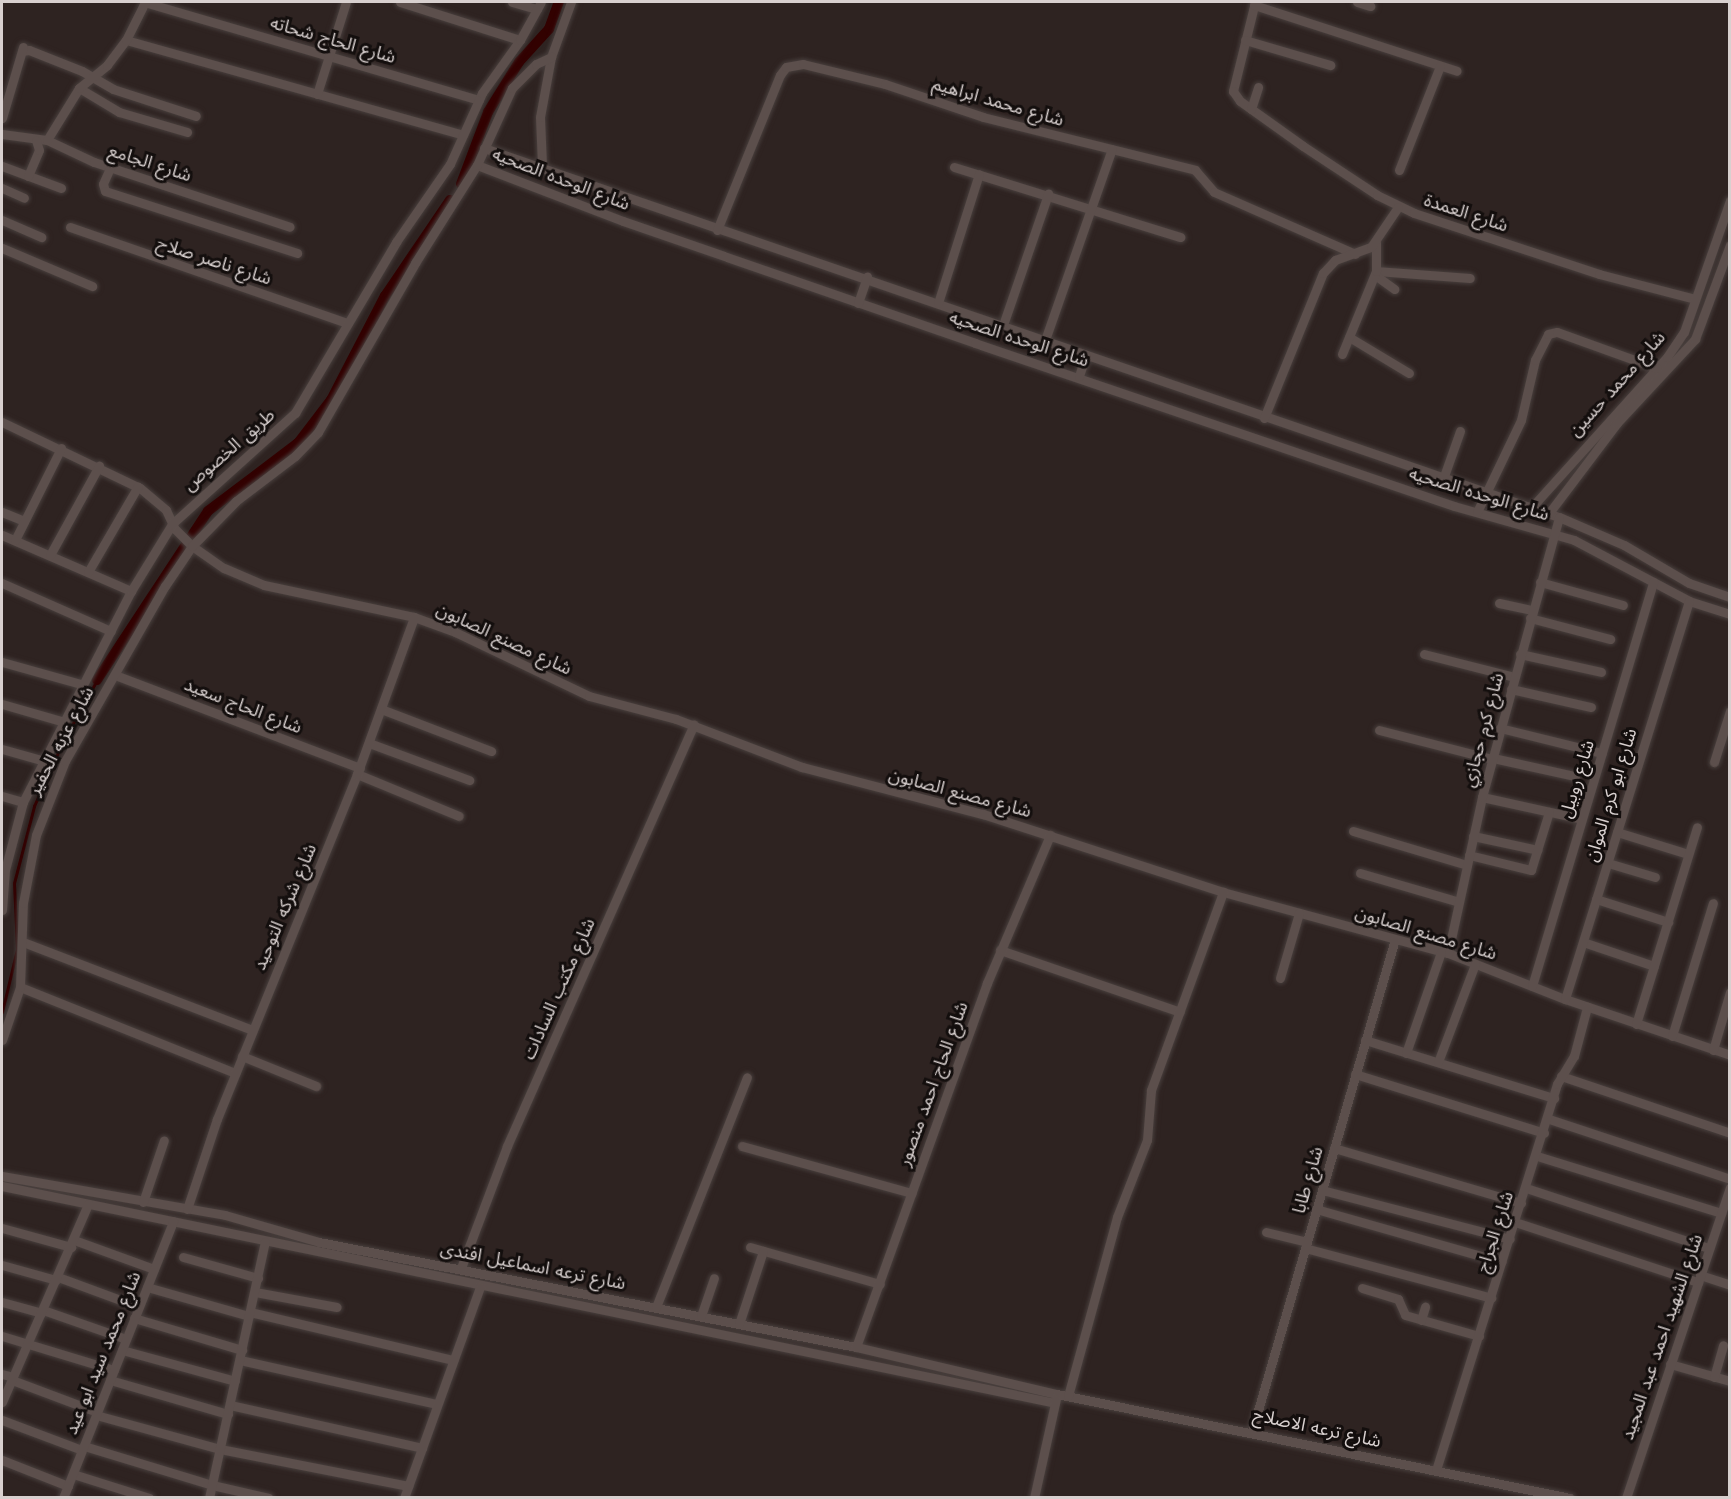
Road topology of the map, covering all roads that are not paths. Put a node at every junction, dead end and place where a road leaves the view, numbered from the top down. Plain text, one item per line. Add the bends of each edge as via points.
1 (144, 2) edge
2 (346, 2) edge
3 (400, 2) edge
4 (512, 2) edge
5 (571, 2) edge
6 (1357, 2) edge
7 (1254, 3) edge
8 (539, 5) edge
9 (1370, 6) dead end
10 (126, 40) junction
11 (520, 40) junction
12 (1245, 40) junction
13 (328, 56) junction
14 (551, 57) junction
15 (1330, 65) dead end
16 (1440, 66) junction
17 (1457, 71) dead end
18 (91, 76) junction
19 (1258, 87) dead end
20 (79, 88) junction
21 (317, 94) junction
22 (479, 100) junction
23 (1251, 109) junction
24 (196, 116) dead end
25 (2, 118) edge
26 (187, 132) dead end
27 (2, 134) edge
28 (463, 135) junction
29 (36, 140) junction
30 (47, 140) junction
31 (484, 148) junction
32 (1112, 149) junction
33 (477, 165) junction
34 (542, 165) junction
35 (2, 166) edge
36 (954, 167) dead end
37 (110, 168) junction
38 (1399, 170) dead end
39 (979, 174) junction
40 (28, 176) junction
41 (2, 188) edge
42 (61, 188) dead end
43 (1048, 194) junction
44 (24, 198) dead end
45 (1730, 201) edge
46 (1092, 207) junction
47 (1398, 207) junction
48 (2, 220) edge
49 (70, 227) dead end
50 (290, 227) dead end
51 (717, 230) junction
52 (41, 237) dead end
53 (1180, 237) dead end
54 (1376, 242) junction
55 (1730, 245) edge
56 (2, 249) edge
57 (297, 253) dead end
58 (1355, 254) junction
59 (1375, 273) junction
60 (1702, 276) junction
61 (867, 277) junction
62 (1470, 278) dead end
63 (1718, 281) junction
64 (93, 286) dead end
65 (1394, 290) dead end
66 (1695, 299) junction
67 (858, 303) junction
68 (938, 303) junction
69 (348, 323) junction
70 (1003, 326) junction
71 (1349, 337) junction
72 (1045, 340) junction
73 (1342, 354) dead end
74 (1086, 355) junction
75 (1657, 368) junction
76 (1409, 373) dead end
77 (1079, 376) junction
78 (1264, 418) junction
79 (2, 422) edge
80 (1460, 431) dead end
81 (61, 448) junction
82 (99, 466) junction
83 (1443, 479) junction
84 (138, 486) junction
85 (1483, 492) junction
86 (1531, 508) junction
87 (2, 512) edge
88 (1477, 512) junction
89 (1549, 513) junction
90 (1559, 517) junction
91 (24, 521) junction
92 (173, 526) junction
93 (1555, 533) junction
94 (2, 535) edge
95 (15, 540) junction
96 (190, 544) junction
97 (50, 555) junction
98 (88, 572) junction
99 (1540, 582) junction
100 (1653, 582) junction
101 (2, 583) edge
102 (131, 591) junction
103 (1730, 597) edge
104 (1689, 601) junction
105 (1499, 603) dead end
106 (1623, 606) dead end
107 (1531, 614) junction
108 (1730, 614) edge
109 (414, 617) junction
110 (111, 631) junction
111 (1610, 639) dead end
112 (1424, 654) dead end
113 (1520, 654) junction
114 (2, 662) edge
115 (1601, 672) dead end
116 (115, 675) junction
117 (1514, 676) junction
118 (81, 684) junction
119 (1511, 689) junction
120 (2, 704) edge
121 (1591, 707) dead end
122 (381, 709) junction
123 (1730, 711) edge
124 (61, 721) junction
125 (694, 725) junction
126 (1500, 728) junction
127 (1379, 730) dead end
128 (369, 743) junction
129 (2, 749) edge
130 (491, 751) dead end
131 (1602, 753) junction
132 (1492, 758) junction
133 (41, 760) junction
134 (1714, 762) dead end
135 (358, 771) junction
136 (1575, 777) dead end
137 (469, 780) dead end
138 (2, 796) edge
139 (1482, 797) junction
140 (23, 802) junction
141 (1549, 812) junction
142 (459, 816) dead end
143 (1582, 819) junction
144 (1697, 827) dead end
145 (1353, 831) dead end
146 (1617, 832) junction
147 (1050, 835) junction
148 (1473, 836) junction
149 (6, 843) edge
150 (1538, 850) junction
151 (1688, 854) junction
152 (1468, 860) junction
153 (1608, 863) junction
154 (1360, 873) dead end
155 (1655, 878) dead end
156 (2, 884) edge
157 (1223, 892) junction
158 (1596, 899) junction
159 (1459, 902) junction
160 (1713, 903) dead end
161 (2, 910) edge
162 (1299, 913) junction
163 (1668, 922) junction
164 (1395, 939) junction
165 (23, 942) junction
166 (1583, 942) junction
167 (1000, 950) junction
168 (1444, 953) junction
169 (1475, 964) junction
170 (1654, 966) junction
171 (1280, 978) dead end
172 (1532, 986) junction
173 (20, 987) junction
174 (1730, 992) edge
175 (1565, 999) junction
176 (1587, 1007) junction
177 (1180, 1012) junction
178 (1636, 1024) junction
179 (252, 1030) junction
180 (1672, 1036) junction
181 (2, 1040) edge
182 (1365, 1040) junction
183 (1713, 1050) junction
184 (1406, 1053) junction
185 (1730, 1055) edge
186 (242, 1056) junction
187 (1438, 1062) junction
188 (235, 1073) junction
189 (1355, 1074) junction
190 (1561, 1076) junction
191 (747, 1077) dead end
192 (316, 1086) dead end
193 (1554, 1098) junction
194 (1549, 1119) junction
195 (1544, 1133) junction
196 (1730, 1133) edge
197 (164, 1140) dead end
198 (742, 1146) dead end
199 (1334, 1148) junction
200 (1537, 1156) junction
201 (2, 1176) edge
202 (1730, 1179) edge
203 (2, 1186) edge
204 (1526, 1188) junction
205 (1730, 1188) edge
206 (1322, 1190) junction
207 (912, 1193) junction
208 (143, 1202) junction
209 (1521, 1203) junction
210 (88, 1204) junction
211 (187, 1209) junction
212 (1316, 1209) junction
213 (1721, 1213) junction
214 (173, 1221) junction
215 (1515, 1222) junction
216 (2, 1228) edge
217 (1266, 1232) dead end
218 (1510, 1239) junction
219 (265, 1242) junction
220 (72, 1243) junction
221 (1306, 1245) junction
222 (750, 1247) dead end
223 (1709, 1248) junction
224 (763, 1251) junction
225 (183, 1257) dead end
226 (1502, 1262) junction
227 (2, 1265) edge
228 (461, 1268) junction
229 (154, 1269) junction
230 (258, 1278) junction
231 (714, 1278) dead end
232 (57, 1279) junction
233 (1699, 1279) junction
234 (880, 1284) junction
235 (539, 1285) junction
236 (1730, 1285) edge
237 (147, 1287) junction
238 (480, 1287) junction
239 (1362, 1287) dead end
240 (255, 1292) junction
241 (536, 1298) junction
242 (1491, 1298) junction
243 (2, 1302) edge
244 (139, 1307) junction
245 (337, 1307) dead end
246 (656, 1307) junction
247 (1425, 1307) dead end
248 (43, 1311) junction
249 (250, 1314) junction
250 (701, 1316) junction
251 (134, 1318) junction
252 (1421, 1320) junction
253 (739, 1324) junction
254 (2, 1336) edge
255 (1479, 1336) junction
256 (126, 1339) junction
257 (29, 1343) junction
258 (1724, 1345) dead end
259 (856, 1347) junction
260 (122, 1350) junction
261 (241, 1355) junction
262 (453, 1360) junction
263 (1670, 1364) junction
264 (114, 1370) junction
265 (2, 1374) edge
266 (1714, 1377) junction
267 (12, 1379) junction
268 (110, 1380) junction
269 (235, 1381) junction
270 (1730, 1381) edge
271 (1068, 1396) junction
272 (1056, 1399) junction
273 (2, 1402) edge
274 (437, 1404) junction
275 (229, 1410) junction
276 (97, 1414) junction
277 (2, 1420) edge
278 (1252, 1431) junction
279 (83, 1448) junction
280 (422, 1448) junction
281 (220, 1449) junction
282 (2, 1460) edge
283 (1436, 1470) junction
284 (73, 1474) junction
285 (212, 1485) junction
286 (68, 1486) junction
287 (408, 1486) junction
288 (63, 1497) edge
289 (149, 1497) edge
290 (209, 1497) edge
291 (269, 1497) edge
292 (404, 1497) edge
293 (1034, 1497) edge
294 (1570, 1497) edge
295 (1626, 1497) edge

1 - 10 street
1 - 13 street, شارع الحاج شحاته
2 - 13 street
3 - 11 street
4 - 8 street
5 - 14 street
6 - 9 street
7 - 12 street
7 - 16 street
8 - 11 street, طريق الخصوص
10 - 18 street via 107,65
10 - 21 street
11 - 22 street, طريق الخصوص
12 - 15 street
12 - 23 street, شارع العمدة via 1233,91
13 - 21 street
13 - 22 street, شارع الحاج شحاته
14 - 31 street, شارع عزبه الحفير via 536,64 512,88
14 - 34 street via 540,117
16 - 17 street
16 - 38 street
18 - 20 street
18 - 24 street via 113,89
18 - 25 street via 22,49
19 - 23 street
20 - 26 street via 118,112
20 - 30 street
21 - 28 street
22 - 28 street, طريق الخصوص
23 - 47 street, شارع العمدة
27 - 29 street, شارع الجامع
28 - 69 street, طريق الخصوص via 450,164 428,192
29 - 30 street, شارع الجامع
29 - 40 street via 39,150
30 - 37 street, شارع الجامع
31 - 33 street, شارع عزبه الحفير
31 - 34 street, شارع الوحده الصحيه
32 - 46 street
32 - 51 street, شارع محمد ابراهيم via 983,117 885,84 792,64 780,75
32 - 58 street, شارع محمد ابراهيم via 1195,170 1214,192
33 - 67 street, شارع الوحده الصحيه
33 - 96 street, شارع عزبه الحفير via 414,263 318,432
34 - 51 street, شارع الوحده الصحيه
35 - 40 street
36 - 39 street
37 - 50 street, شارع الجامع
37 - 57 street via 102,184 105,191
39 - 43 street
39 - 68 street
40 - 42 street
41 - 44 street
43 - 46 street
43 - 70 street
45 - 60 street, شارع محمد حسين
46 - 53 street
46 - 72 street
47 - 54 street
47 - 66 street, شارع العمدة via 1599,274
48 - 52 street
49 - 69 street, شارع ناصر صلاح
51 - 61 street, شارع الوحده الصحيه
54 - 58 street
54 - 59 street
55 - 63 street, شارع محمد حسين
56 - 64 street
58 - 78 street via 1335,260 1323,273
59 - 62 street
59 - 65 street
59 - 71 street
60 - 63 street
60 - 66 street, شارع محمد حسين
61 - 67 street
61 - 68 street, شارع الوحده الصحيه
63 - 89 street, شارع محمد حسين via 1695,339 1617,423
66 - 75 street, شارع محمد حسين via 1684,333
67 - 77 street, شارع الوحده الصحيه
68 - 70 street, شارع الوحده الصحيه
69 - 92 street, طريق الخصوص via 295,413
70 - 72 street, شارع الوحده الصحيه
71 - 73 street
71 - 76 street
72 - 74 street, شارع الوحده الصحيه
74 - 77 street
74 - 78 street, شارع الوحده الصحيه
75 - 85 street via 1557,333 1548,334 1521,420
75 - 86 street, شارع محمد حسين
77 - 88 street, شارع الوحده الصحيه
78 - 83 street, شارع الوحده الصحيه
79 - 81 street, شارع مصنع الصابون
80 - 83 street
81 - 82 street, شارع مصنع الصابون
81 - 91 street
82 - 84 street, شارع مصنع الصابون
82 - 97 street
83 - 85 street, شارع الوحده الصحيه
84 - 92 street, شارع مصنع الصابون via 161,503
84 - 98 street
85 - 86 street, شارع الوحده الصحيه
85 - 88 street
86 - 89 street, شارع الوحده الصحيه
87 - 91 street
88 - 93 street, شارع الوحده الصحيه
89 - 90 street, شارع الوحده الصحيه
90 - 93 street, شارع كرم حجازي
90 - 103 street, شارع الوحده الصحيه via 1604,534 1689,583
91 - 95 street
92 - 96 street, شارع مصنع الصابون
92 - 102 street, طريق الخصوص
93 - 99 street, شارع كرم حجازي
93 - 100 street, شارع الوحده الصحيه via 1596,548
94 - 95 street
95 - 97 street
96 - 109 street, شارع مصنع الصابون via 224,568 264,585
96 - 116 street, شارع عزبه الحفير
97 - 98 street
98 - 102 street
99 - 106 street
99 - 107 street, شارع كرم حجازي
100 - 104 street, شارع الوحده الصحيه
100 - 131 street, شارع روبيل
101 - 110 street
102 - 110 street, طريق الخصوص
104 - 108 street, شارع الوحده الصحيه
104 - 146 street, شارع ابو كرم الموان
105 - 107 street
107 - 111 street
107 - 113 street, شارع كرم حجازي
109 - 122 street, شارع شركه التوحيد
109 - 125 street, شارع مصنع الصابون via 455,632 589,696
110 - 118 street, طريق الخصوص
112 - 117 street
113 - 115 street
113 - 117 street, شارع كرم حجازي
114 - 118 street
116 - 135 street, شارع الحاج سعيد
116 - 165 street, شارع عزبه الحفير via 45,804 27,875
117 - 119 street, شارع كرم حجازي
118 - 124 street, طريق الخصوص
119 - 121 street
119 - 126 street, شارع كرم حجازي
120 - 124 street
122 - 128 street, شارع شركه التوحيد
122 - 130 street
123 - 134 street
124 - 133 street, طريق الخصوص
125 - 147 street, شارع مصنع الصابون via 802,767 930,798
125 - 228 street, شارع مكتب السادات via 507,1146
126 - 131 street
126 - 132 street, شارع كرم حجازي
127 - 132 street
128 - 135 street, شارع شركه التوحيد
128 - 137 street
129 - 133 street
131 - 143 street, شارع روبيل
132 - 136 street
132 - 139 street, شارع كرم حجازي
133 - 140 street, طريق الخصوص
135 - 142 street, شارع الحاج سعيد
135 - 179 street, شارع شركه التوحيد
138 - 140 street
139 - 141 street
139 - 148 street, شارع كرم حجازي
140 - 149 street, طريق الخصوص
141 - 143 street
141 - 150 street
143 - 172 street, شارع روبيل
144 - 151 street
145 - 152 street
146 - 151 street
146 - 153 street, شارع ابو كرم الموان
147 - 157 street, شارع مصنع الصابون
147 - 167 street, شارع الحاج احمد منصور
148 - 150 street
148 - 152 street, شارع كرم حجازي
149 - 156 street, طريق الخصوص
150 - 152 street via 1531,870
151 - 163 street
152 - 159 street, شارع كرم حجازي
153 - 155 street
153 - 158 street, شارع ابو كرم الموان
154 - 159 street
156 - 161 street, طريق الخصوص
157 - 162 street, شارع مصنع الصابون
157 - 177 street
158 - 163 street
158 - 166 street, شارع ابو كرم الموان
159 - 168 street, شارع كرم حجازي
160 - 180 street
162 - 164 street, شارع مصنع الصابون
162 - 171 street
163 - 170 street
164 - 168 street, شارع مصنع الصابون
164 - 182 street, شارع طابا
165 - 173 street, شارع عزبه الحفير
165 - 179 street
166 - 170 street
166 - 175 street, شارع ابو كرم الموان
167 - 177 street
167 - 207 street, شارع الحاج احمد منصور
168 - 169 street, شارع مصنع الصابون
168 - 184 street, شارع كرم حجازي
169 - 172 street, شارع مصنع الصابون
169 - 187 street
170 - 178 street
172 - 175 street, شارع مصنع الصابون
173 - 181 street, شارع عزبه الحفير
173 - 188 street
174 - 183 street
175 - 176 street, شارع مصنع الصابون
176 - 178 street, شارع مصنع الصابون
176 - 190 street, شارع الجراج via 1574,1056
177 - 271 street via 1151,1090 1147,1140 1116,1217
178 - 180 street, شارع مصنع الصابون
179 - 186 street, شارع شركه التوحيد
180 - 183 street, شارع مصنع الصابون
182 - 184 street
182 - 189 street, شارع طابا
183 - 185 street, شارع مصنع الصابون
184 - 187 street
186 - 188 street, شارع شركه التوحيد
186 - 192 street
187 - 193 street
188 - 211 street, شارع شركه التوحيد
189 - 195 street
189 - 199 street, شارع طابا
190 - 193 street, شارع الجراج
190 - 196 street
191 - 246 street
193 - 194 street, شارع الجراج
194 - 195 street, شارع الجراج
194 - 202 street
195 - 200 street, شارع الجراج
197 - 208 street
198 - 207 street
199 - 206 street, شارع طابا
199 - 209 street
200 - 204 street, شارع الجراج
200 - 213 street
201 - 208 street, شارع ترعه اسماعيل افندى
203 - 210 street, شارع ترعه اسماعيل افندى
204 - 209 street, شارع الجراج
204 - 223 street
205 - 213 street, شارع الشهيد احمد عبد المجيد
206 - 212 street, شارع طابا
206 - 218 street
207 - 234 street, شارع الحاج احمد منصور
208 - 211 street, شارع ترعه اسماعيل افندى
209 - 215 street, شارع الجراج
210 - 214 street, شارع ترعه اسماعيل افندى
210 - 220 street
211 - 228 street, شارع ترعه اسماعيل افندى via 225,1215 319,1242
212 - 221 street, شارع طابا
212 - 226 street
213 - 223 street, شارع الشهيد احمد عبد المجيد
214 - 219 street, شارع ترعه اسماعيل افندى
214 - 229 street, شارع محمد سيد ابو عيد
215 - 218 street, شارع الجراج
215 - 233 street
216 - 220 street
217 - 221 street
218 - 226 street, شارع الجراج
219 - 230 street
219 - 238 street, شارع ترعه اسماعيل افندى
220 - 229 street
220 - 232 street
221 - 242 street
221 - 278 street, شارع طابا
222 - 224 street
223 - 233 street, شارع الشهيد احمد عبد المجيد
224 - 234 street
224 - 253 street
225 - 230 street
226 - 242 street, شارع الجراج
227 - 232 street
228 - 235 street, شارع ترعه اسماعيل افندى
229 - 237 street, شارع محمد سيد ابو عيد
230 - 240 street
231 - 250 street
232 - 244 street
232 - 248 street
233 - 236 street
233 - 263 street, شارع الشهيد احمد عبد المجيد
234 - 259 street, شارع الحاج احمد منصور
235 - 241 street
235 - 246 street, شارع ترعه اسماعيل افندى
237 - 244 street, شارع محمد سيد ابو عيد
237 - 249 street
238 - 241 street, شارع ترعه اسماعيل افندى
238 - 262 street
239 - 252 street via 1398,1299 1404,1315
240 - 245 street
240 - 249 street
241 - 272 street, شارع ترعه اسماعيل افندى
242 - 255 street, شارع الجراج
243 - 248 street
244 - 251 street, شارع محمد سيد ابو عيد
246 - 250 street, شارع ترعه اسماعيل افندى
247 - 252 street
248 - 256 street
248 - 257 street
249 - 261 street
249 - 262 street
250 - 253 street, شارع ترعه اسماعيل افندى
251 - 256 street, شارع محمد سيد ابو عيد
251 - 261 street
252 - 255 street
253 - 259 street, شارع ترعه اسماعيل افندى
254 - 257 street
255 - 283 street, شارع الجراج
256 - 260 street, شارع محمد سيد ابو عيد
257 - 264 street
257 - 267 street
258 - 266 street
259 - 272 street, شارع ترعه اسماعيل افندى
260 - 264 street, شارع محمد سيد ابو عيد
260 - 269 street
261 - 269 street
261 - 274 street
262 - 274 street
263 - 266 street
263 - 295 street, شارع الشهيد احمد عبد المجيد
264 - 268 street, شارع محمد سيد ابو عيد
265 - 267 street
266 - 270 street
267 - 273 street
267 - 276 street
268 - 275 street
268 - 276 street, شارع محمد سيد ابو عيد
269 - 275 street
271 - 272 street, شارع ترعه الاصلاح
271 - 278 street, شارع ترعه الاصلاح
272 - 293 street
274 - 280 street
275 - 280 street
275 - 281 street
276 - 279 street, شارع محمد سيد ابو عيد
276 - 281 street
277 - 279 street
278 - 283 street, شارع ترعه الاصلاح
279 - 284 street, شارع محمد سيد ابو عيد
279 - 285 street
280 - 287 street
281 - 285 street
281 - 287 street
282 - 286 street
283 - 294 street, شارع ترعه الاصلاح
284 - 286 street, شارع محمد سيد ابو عيد
284 - 289 street
285 - 290 street
285 - 291 street
286 - 288 street, شارع محمد سيد ابو عيد
287 - 292 street

